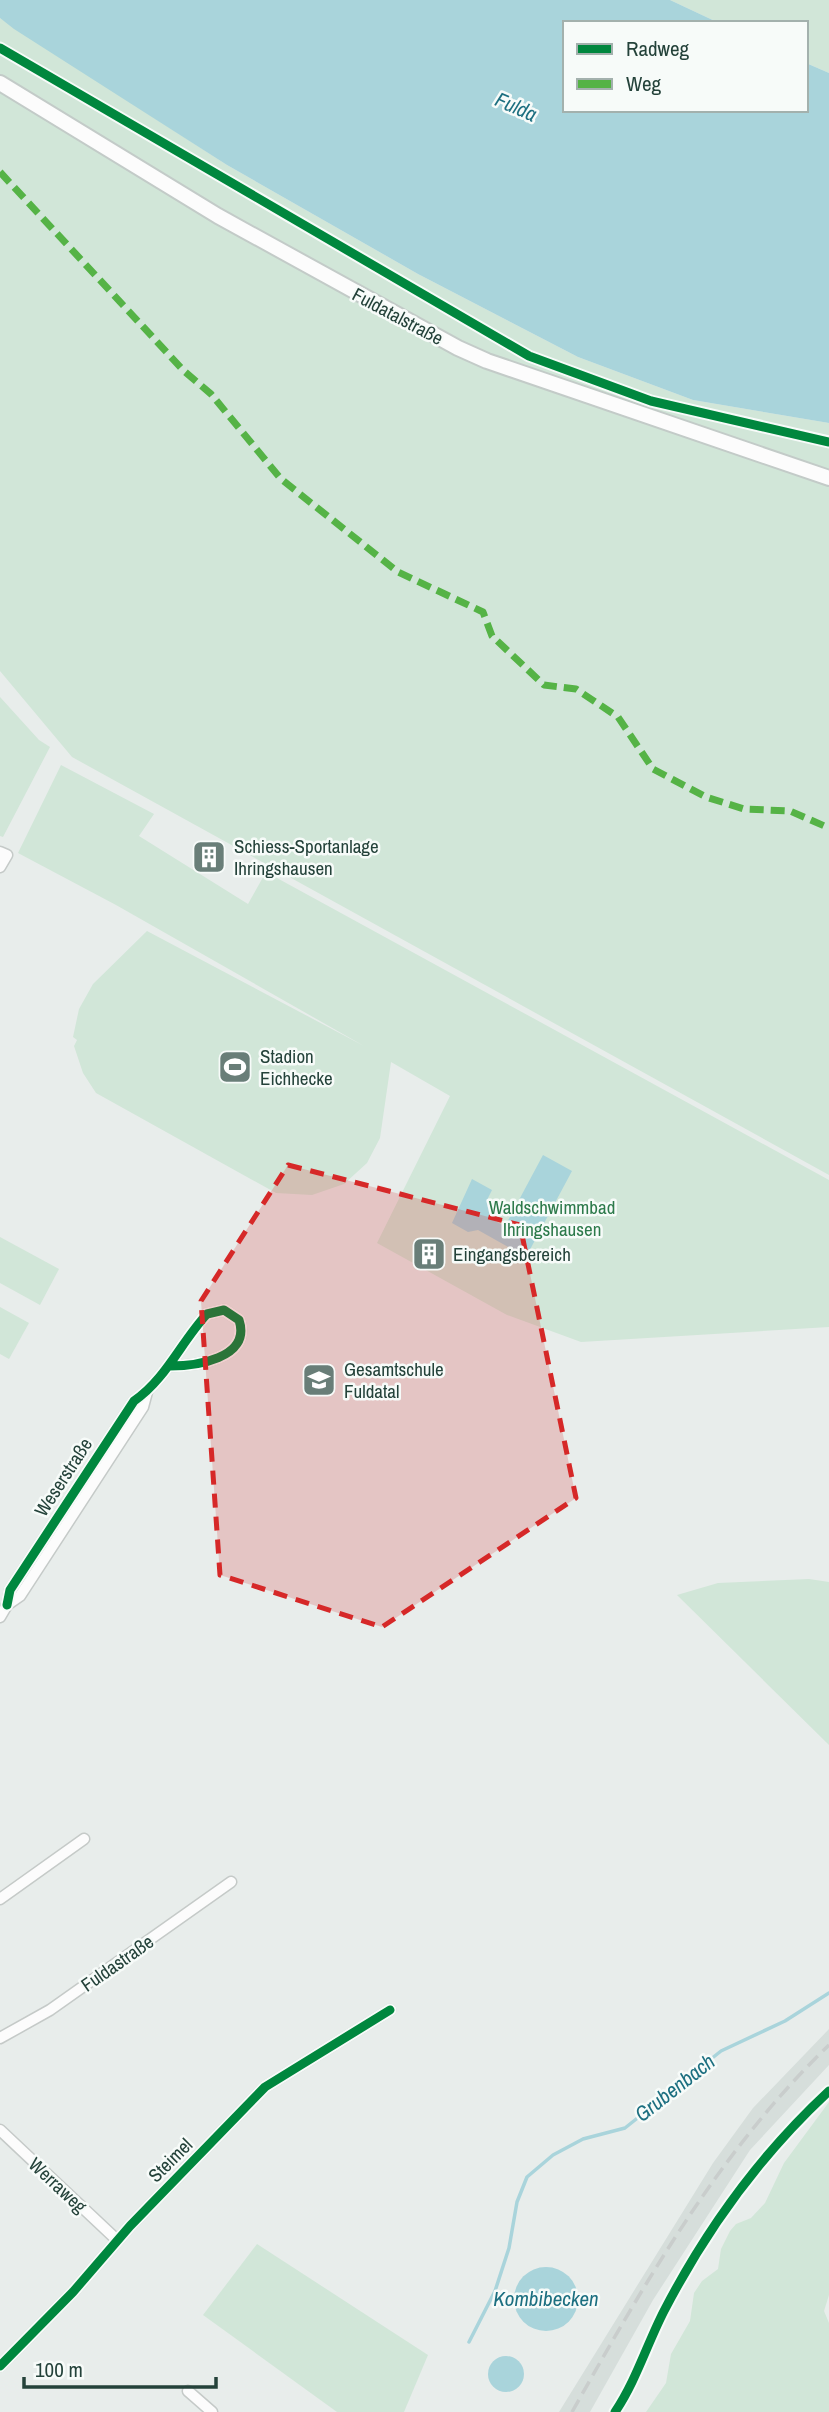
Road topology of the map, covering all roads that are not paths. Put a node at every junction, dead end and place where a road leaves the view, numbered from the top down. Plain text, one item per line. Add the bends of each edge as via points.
1 (0, 83) edge
2 (829, 478) edge
3 (4, 854) edge
4 (0, 867) edge
5 (170, 1366) junction
6 (4, 1603) edge
7 (0, 1616) edge
8 (84, 1839) dead end
9 (231, 1882) dead end
10 (0, 1899) edge
11 (390, 2010) dead end
12 (0, 2038) edge
13 (0, 2130) edge
14 (117, 2239) junction
15 (0, 2366) edge
16 (188, 2391) dead end
17 (212, 2412) edge

1 - 2 main road, Fuldatalstraße via 218,216 458,348
3 - 4 street
5 - 5 street, Weserstraße via 218,1360 233,1348 240,1325 233,1314 224,1310 207,1314
5 - 6 street, Weserstraße via 134,1401
6 - 7 street, Weserstraße
8 - 10 street
9 - 12 street, Fuldastraße via 50,2010
11 - 14 street, Steimel via 273,2080
13 - 14 street, Werraweg
14 - 15 street, Steimel via 73,2292
16 - 17 street

